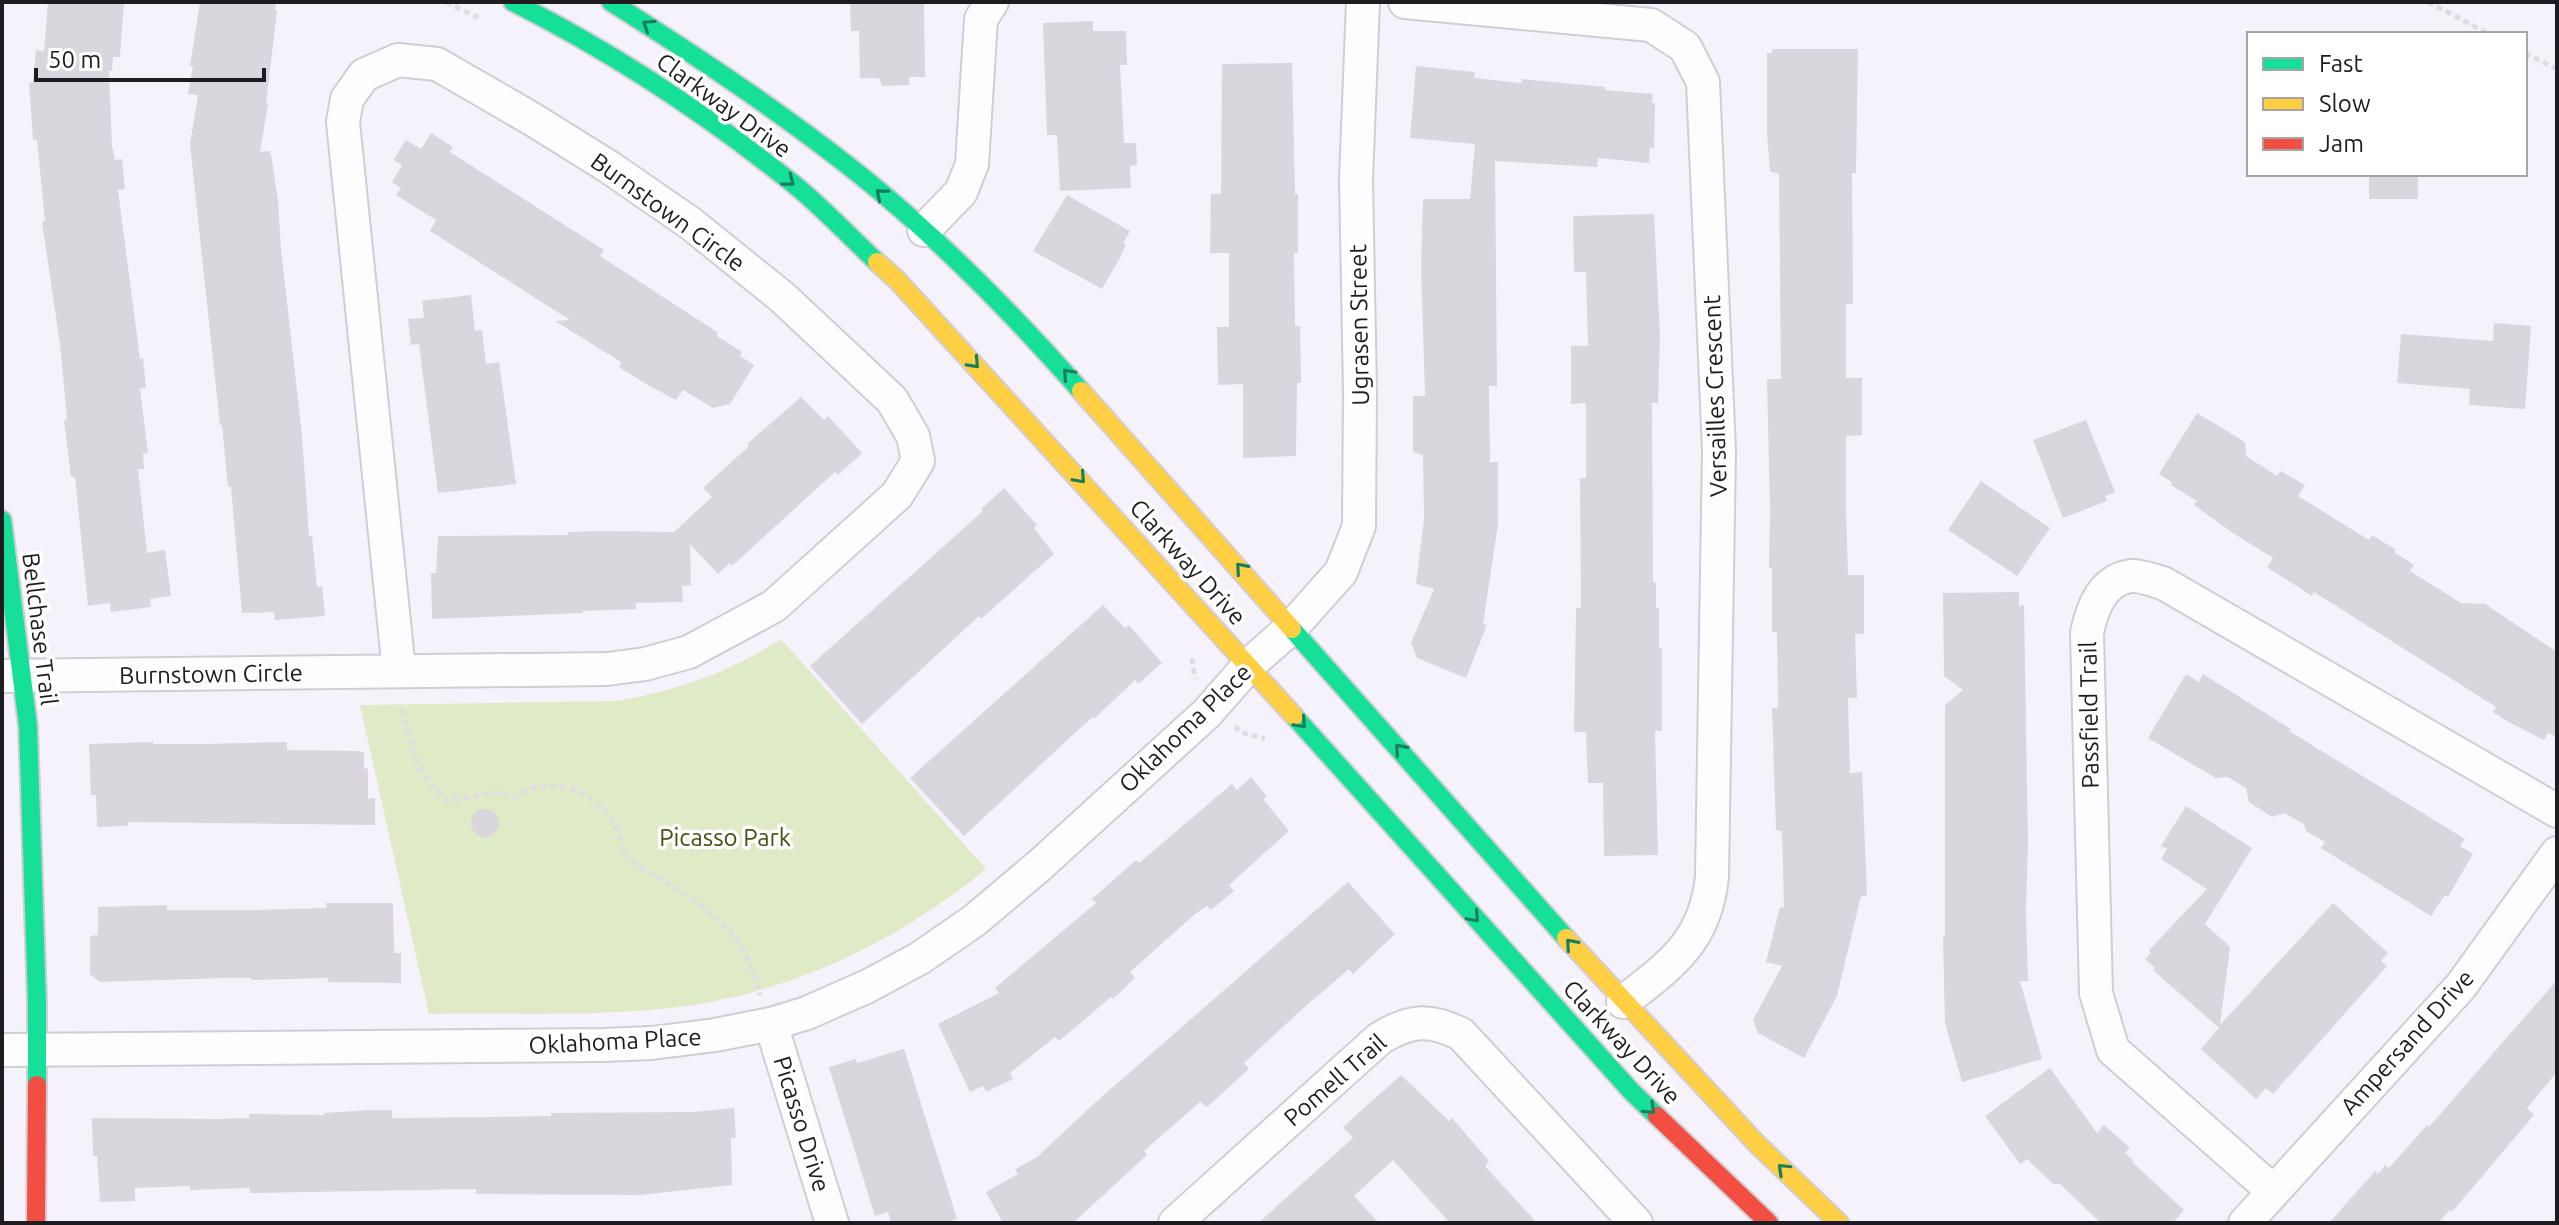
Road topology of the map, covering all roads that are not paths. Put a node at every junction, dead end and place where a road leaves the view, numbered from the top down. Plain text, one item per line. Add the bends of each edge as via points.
1 (513, 2) edge
2 (611, 2) edge
3 (992, 2) edge
4 (1363, 2) edge
5 (1405, 2) edge
6 (924, 230) junction
7 (2, 520) edge
8 (1292, 627) junction
9 (1249, 665) junction
10 (399, 671) junction
11 (12, 676) edge
12 (2557, 811) edge
13 (2557, 853) edge
14 (1623, 1002) junction
15 (766, 1010) junction
16 (2, 1050) edge
17 (36, 1050) junction
18 (2273, 1191) junction
19 (36, 1223) edge
20 (832, 1223) edge
21 (1175, 1223) edge
22 (1636, 1223) edge
23 (1769, 1223) edge
24 (1839, 1223) edge
25 (2245, 1223) edge

1 -> 9 street, Clarkway Drive via 573,32 693,108 798,188 897,280
6 -> 2 street, Clarkway Drive via 838,158
3 - 6 street via 981,19 972,164 961,192
4 - 8 street, Ugrasen Street via 1356,179 1359,526 1341,572
5 - 14 street, Versailles Crescent via 1651,25 1685,47 1703,82 1719,450 1710,904 1684,951
8 -> 6 street, Clarkway Drive via 1012,313
7 - 11 street, Bellchase Trail
8 - 9 street, Oklahoma Place
14 -> 8 street, Clarkway Drive
9 - 15 street, Oklahoma Place via 1207,713 975,920 920,958 807,1013
9 -> 23 street, Clarkway Drive via 1632,1092
10 - 10 street, Burnstown Circle via 343,122 347,99 364,75 398,60 437,64 609,167 690,223 782,297 892,400 913,436 918,461 897,495 774,606 689,652 607,669
10 - 11 street, Burnstown Circle
11 - 17 street, Bellchase Trail via 28,726
12 - 18 street, Passfield Trail via 2163,583 2132,576 2106,588 2092,608 2087,633 2096,993 2113,1050
13 - 18 street, Ampersand Drive via 2461,986
24 -> 14 street, Clarkway Drive
15 - 17 street, Oklahoma Place via 715,1035 652,1043
15 - 20 street, Picasso Drive
16 - 17 street, Oklahoma Place
17 - 19 street, Bellchase Trail
18 - 25 street, Ampersand Drive
21 - 22 street, Pomell Trail via 1379,1039 1399,1026 1421,1022 1442,1024 1461,1034

